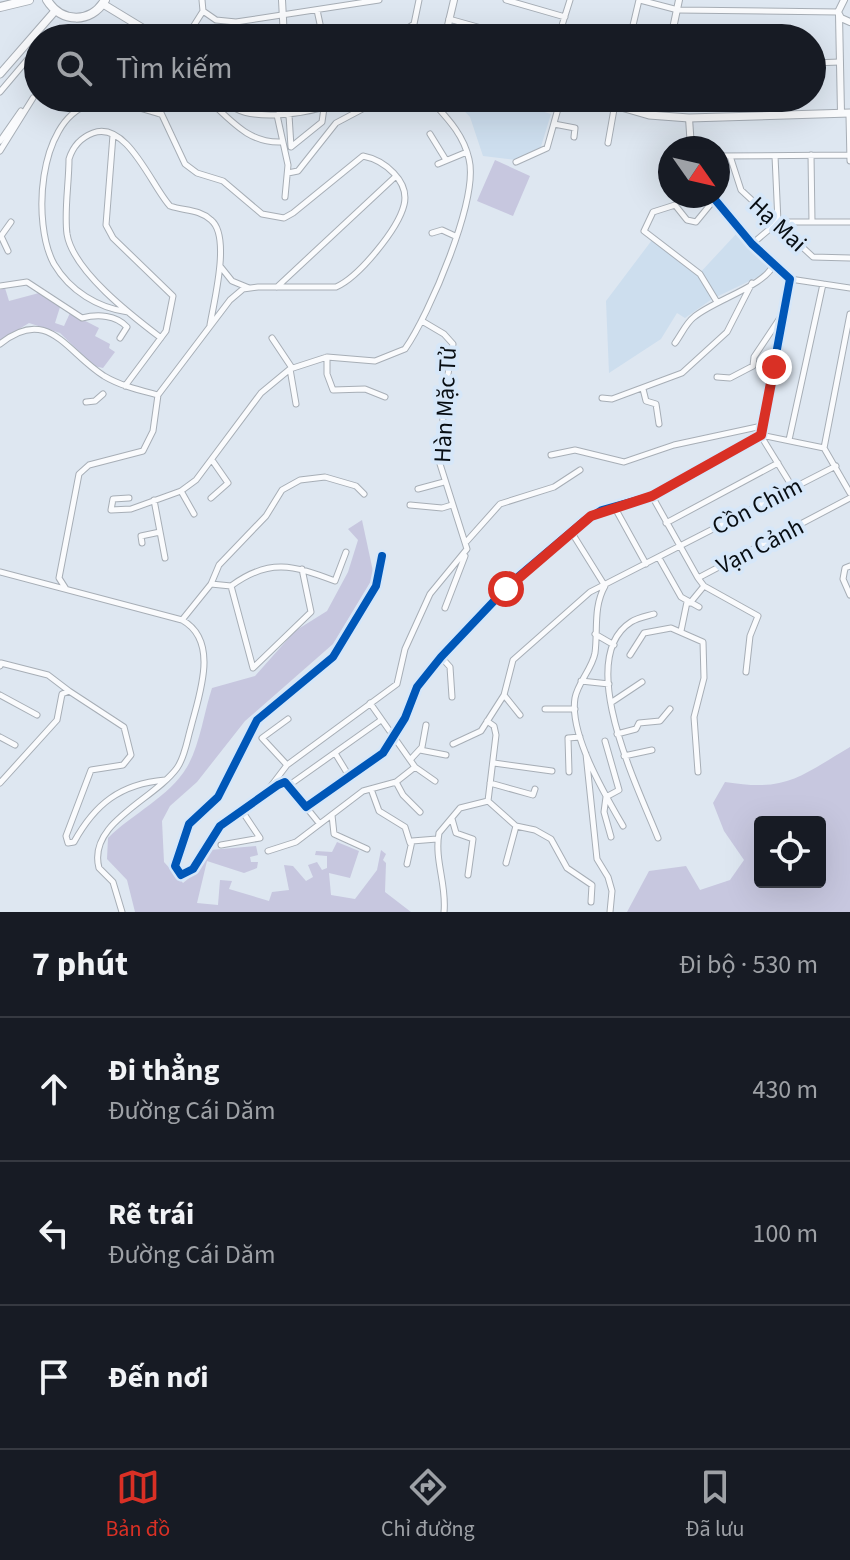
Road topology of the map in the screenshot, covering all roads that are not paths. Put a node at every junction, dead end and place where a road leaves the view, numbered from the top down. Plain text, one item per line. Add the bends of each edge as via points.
1 (29, 0) edge
2 (47, 0) edge
3 (202, 0) edge
4 (282, 0) edge
5 (379, 0) edge
6 (419, 0) edge
7 (454, 0) edge
8 (506, 0) edge
9 (570, 0) edge
10 (639, 0) edge
11 (679, 0) edge
12 (842, 1) edge
13 (104, 2) edge
14 (0, 7) edge
15 (317, 10) junction
16 (678, 10) junction
17 (55, 11) junction
18 (203, 11) junction
19 (838, 14) junction
20 (283, 16) junction
21 (565, 17) junction
22 (449, 19) junction
23 (850, 22) edge
24 (44, 24) edge
25 (138, 24) edge
26 (195, 24) edge
27 (283, 24) edge
28 (320, 24) edge
29 (414, 24) edge
30 (448, 24) edge
31 (467, 24) edge
32 (563, 24) edge
33 (634, 24) edge
34 (674, 24) edge
35 (24, 47) edge
36 (826, 62) edge
37 (840, 62) junction
38 (24, 64) edge
39 (0, 74) edge
40 (0, 92) edge
41 (24, 110) edge
42 (25, 112) edge
43 (76, 112) edge
44 (153, 112) edge
45 (221, 112) edge
46 (252, 112) edge
47 (278, 112) edge
48 (288, 112) edge
49 (324, 112) junction
50 (358, 112) edge
51 (442, 112) edge
52 (557, 112) edge
53 (613, 112) edge
54 (641, 112) edge
55 (650, 112) edge
56 (160, 114) joint
57 (848, 114) edge
58 (278, 115) junction
59 (288, 115) junction
60 (649, 115) junction
61 (689, 118) junction
62 (554, 124) junction
63 (333, 127) junction
64 (430, 134) dead end
65 (113, 135) junction
66 (690, 136) edge
67 (289, 137) junction
68 (574, 137) dead end
69 (280, 140) junction
70 (0, 141) edge
71 (608, 143) dead end
72 (291, 147) junction
73 (0, 151) edge
74 (467, 152) junction
75 (811, 155) junction
76 (730, 156) joint
77 (775, 156) junction
78 (286, 157) junction
79 (850, 158) edge
80 (446, 160) junction
81 (516, 162) dead end
82 (438, 164) dead end
83 (288, 173) junction
84 (396, 176) junction
85 (285, 197) dead end
86 (666, 208) edge
87 (677, 208) edge
88 (706, 208) edge
89 (721, 208) edge
90 (11, 222) dead end
91 (778, 222) junction
92 (812, 222) junction
93 (850, 222) edge
94 (432, 233) dead end
95 (0, 236) edge
96 (455, 236) junction
97 (752, 244) junction
98 (8, 251) dead end
99 (850, 258) edge
100 (774, 262) junction
101 (220, 263) junction
102 (790, 279) junction
103 (752, 283) junction
104 (823, 284) junction
105 (0, 286) edge
106 (277, 287) junction
107 (250, 288) junction
108 (850, 288) edge
109 (717, 302) junction
110 (787, 308) junction
111 (129, 312) junction
112 (850, 314) edge
113 (422, 321) junction
114 (210, 326) junction
115 (120, 338) dead end
116 (161, 338) junction
117 (272, 338) dead end
118 (675, 343) dead end
119 (0, 344) edge
120 (327, 357) junction
121 (291, 368) junction
122 (717, 377) dead end
123 (125, 386) junction
124 (643, 389) junction
125 (103, 394) dead end
126 (158, 395) junction
127 (385, 397) dead end
128 (602, 398) dead end
129 (86, 402) dead end
130 (296, 404) dead end
131 (659, 424) dead end
132 (762, 426) junction
133 (761, 435) junction
134 (789, 440) junction
135 (824, 448) junction
136 (551, 455) dead end
137 (212, 460) junction
138 (778, 463) junction
139 (836, 466) junction
140 (580, 470) dead end
141 (444, 482) junction
142 (793, 488) junction
143 (418, 489) dead end
144 (181, 491) junction
145 (364, 494) dead end
146 (652, 496) junction
147 (850, 496) edge
148 (129, 498) dead end
149 (211, 498) dead end
150 (154, 500) junction
151 (410, 505) dead end
152 (452, 505) junction
153 (615, 508) junction
154 (194, 514) dead end
155 (666, 523) junction
156 (160, 532) junction
157 (572, 533) junction
158 (467, 541) junction
159 (142, 543) dead end
160 (679, 547) junction
161 (346, 552) dead end
162 (465, 555) junction
163 (382, 556) dead end
164 (165, 558) dead end
165 (659, 558) junction
166 (646, 564) junction
167 (850, 566) edge
168 (302, 569) junction
169 (0, 572) edge
170 (698, 578) junction
171 (211, 584) junction
172 (231, 586) junction
173 (605, 586) junction
174 (704, 586) junction
175 (66, 589) junction
176 (850, 595) edge
177 (688, 603) junction
178 (699, 607) dead end
179 (445, 608) dead end
180 (654, 614) dead end
181 (182, 620) junction
182 (681, 631) junction
183 (595, 634) junction
184 (614, 645) junction
185 (630, 655) dead end
186 (441, 657) junction
187 (0, 666) edge
188 (746, 672) dead end
189 (581, 681) junction
190 (642, 682) dead end
191 (609, 684) junction
192 (69, 691) junction
193 (0, 695) edge
194 (504, 695) junction
195 (452, 697) dead end
196 (612, 702) junction
197 (370, 703) junction
198 (545, 709) dead end
199 (575, 709) junction
200 (670, 709) dead end
201 (37, 715) dead end
202 (520, 715) dead end
203 (288, 719) dead end
204 (257, 720) joint
205 (381, 720) junction
206 (487, 721) junction
207 (426, 725) dead end
208 (617, 734) junction
209 (0, 737) edge
210 (580, 737) junction
211 (394, 738) junction
212 (605, 741) dead end
213 (453, 744) dead end
214 (15, 745) dead end
215 (586, 749) junction
216 (420, 750) junction
217 (652, 750) dead end
218 (335, 753) junction
219 (446, 755) dead end
220 (624, 756) junction
221 (410, 760) junction
222 (494, 763) junction
223 (287, 765) junction
224 (415, 767) junction
225 (552, 771) dead end
226 (569, 772) dead end
227 (698, 772) dead end
228 (349, 776) junction
229 (166, 780) junction
230 (435, 781) dead end
231 (396, 782) junction
232 (0, 783) edge
233 (490, 783) junction
234 (288, 786) junction
235 (371, 789) junction
236 (535, 789) dead end
237 (606, 797) junction
238 (263, 798) junction
239 (488, 801) junction
240 (306, 807) junction
241 (242, 811) junction
242 (420, 812) dead end
243 (332, 814) junction
244 (452, 818) junction
245 (319, 823) junction
246 (516, 826) junction
247 (623, 826) dead end
248 (611, 837) dead end
249 (658, 838) dead end
250 (437, 839) junction
251 (410, 843) junction
252 (221, 845) dead end
253 (367, 849) dead end
254 (268, 851) dead end
255 (506, 863) dead end
256 (407, 864) dead end
257 (468, 875) dead end
258 (591, 902) dead end
259 (122, 912) edge
260 (444, 912) edge
261 (610, 912) edge

1 - 14 main road
2 - 17 main road
3 - 18 street
4 - 20 street
5 - 15 street
6 - 29 street
7 - 22 street
8 - 21 street
9 - 21 street
10 - 16 street
10 - 33 street
11 - 16 street
12 - 19 street
13 - 17 main road via 80,18
13 - 25 main road
15 - 20 street
15 - 28 street
16 - 19 street
16 - 34 street
17 - 24 main road
18 - 20 street via 216,20 236,22
18 - 26 street
19 - 23 street
19 - 37 street
20 - 27 street
21 - 32 street
22 - 30 street
22 - 31 street
35 - 39 main road
36 - 37 street
37 - 57 street
38 - 40 street
41 - 70 street
42 - 73 street
43 - 111 street via 62,122 47,153 44,230 64,278 89,299
44 - 56 street
45 - 69 street via 245,134 264,143
46 - 58 street
47 - 58 street
48 - 59 street
49 - 59 street
49 - 63 street
49 - 72 street via 322,122
50 - 63 street
51 - 74 street
52 - 62 street
53 - 71 street
54 - 60 main road
55 - 60 street
56 - 84 street via 185,164 223,181 262,214 284,218 293,213 363,156 375,158
57 - 61 main road
57 - 79 street
58 - 59 street
58 - 69 street
59 - 67 street
60 - 61 main road
61 - 66 street
62 - 68 street via 575,128
62 - 81 street via 547,148
63 - 83 street via 298,171
64 - 80 street
65 - 101 street via 131,149 170,206 195,210 214,222 220,231
65 - 111 street via 100,130 72,149 67,230 76,257
65 - 116 street via 106,225 173,296
67 - 69 street
67 - 72 street
69 - 78 street
72 - 78 street
74 - 80 street
74 - 96 street via 470,189
75 - 77 street
75 - 79 street
75 - 92 street
76 - 77 street
76 - 91 street, Hạ Mai via 741,190
77 - 91 street
78 - 83 street
80 - 82 street
83 - 85 street
84 - 106 street
84 - 106 street via 405,190 398,219 350,281 336,287
86 - 109 street via 653,212 644,231 700,274
87 - 88 street via 696,222
89 - 97 street
90 - 95 street
91 - 92 street
91 - 97 street
91 - 99 street, Hạ Mai via 813,257
92 - 93 street
94 - 96 street via 442,230
95 - 98 street
96 - 113 street
97 - 100 street
100 - 102 street
100 - 103 street via 766,277
101 - 107 street via 232,281
101 - 114 street
102 - 104 street
102 - 110 street
103 - 109 street
103 - 124 street via 736,319 712,348 682,373
104 - 108 street
104 - 134 street
105 - 115 street via 27,282 82,318 116,319 127,327
106 - 107 street
107 - 114 street via 230,300
109 - 118 street via 690,320
110 - 122 street via 753,366 730,378
110 - 132 street
111 - 116 street
112 - 135 street
113 - 120 street via 405,349 383,359
113 - 141 street, Hàn Mặc Tử via 453,344 442,410
114 - 126 street
116 - 123 street
117 - 121 street
119 - 123 street via 19,329 47,330
120 - 121 street
120 - 127 street via 333,390 365,389
121 - 130 street
121 - 137 street via 261,393
123 - 126 street
124 - 128 street
124 - 131 street via 646,401 656,404
125 - 129 street
126 - 175 street via 153,431 143,451 89,465 79,474 59,578
132 - 133 street
132 - 136 street via 664,447 624,462 575,450
133 - 134 street
133 - 138 street
133 - 146 street
134 - 135 street
135 - 139 street
137 - 144 street
137 - 149 street via 228,483
138 - 142 street
138 - 155 street
139 - 142 street, Cồn Chìm
139 - 147 street
140 - 158 street via 554,487 500,504
141 - 143 street
141 - 152 street, Hàn Mặc Tử
142 - 160 street, Cồn Chìm
144 - 150 street
144 - 154 street
145 - 171 street via 356,486 325,477 300,480 282,490 266,516 219,565
146 - 153 street
146 - 155 street
147 - 170 street, Vạn Cảnh
148 - 150 street via 113,499 111,510
150 - 156 street
151 - 152 street
152 - 158 street, Hàn Mặc Tử
153 - 157 street via 591,516
153 - 166 street
155 - 160 street
156 - 159 street via 141,536
156 - 164 street
157 - 173 street
157 - 186 street via 513,581
158 - 162 street
160 - 165 street, Cồn Chìm
160 - 170 street
161 - 168 street via 335,581
162 - 179 street
162 - 197 street via 430,594 405,649 397,684
163 - 204 street via 376,586 333,657
165 - 166 street, Cồn Chìm
165 - 177 street via 672,586
166 - 173 street, Cồn Chìm
167 - 176 street via 843,579
168 - 172 street via 270,566 249,572
168 - 172 street via 311,612 253,668
169 - 175 street
170 - 174 street, Vạn Cảnh
171 - 172 street
171 - 181 street
173 - 183 street
173 - 194 street, Cồn Chìm via 582,598 513,660
174 - 177 street, Vạn Cảnh
174 - 188 street via 758,616
175 - 181 street
177 - 178 street
177 - 182 street
180 - 184 street via 629,623
181 - 229 street via 199,638 204,672 181,761
182 - 185 street via 644,633
182 - 227 street via 703,642 705,653 694,717
183 - 184 street
183 - 189 street via 594,656
184 - 191 street
186 - 195 street via 450,667
186 - 211 street via 417,687
187 - 192 street via 48,675
189 - 191 street
189 - 199 street
190 - 196 street
191 - 196 street
192 - 229 street via 124,727 131,755 123,765 91,770 66,836 68,843 105,798 145,782
192 - 232 street via 59,702 57,720
193 - 201 street
194 - 202 street
194 - 206 street, Cồn Chìm
196 - 208 street
197 - 205 street
197 - 223 street
198 - 199 street
199 - 210 street
200 - 208 street via 660,721 639,723 636,729
203 - 223 street via 262,738
204 - 241 street via 218,797 189,824 177,872 193,869 220,826
205 - 211 street
205 - 218 street
206 - 213 street via 475,735
206 - 222 street via 496,735
207 - 216 street
208 - 220 street
209 - 214 street
210 - 215 street
210 - 226 street via 568,738
211 - 221 street
211 - 228 street via 383,753
212 - 237 street via 619,790
215 - 237 street
215 - 261 street via 588,800 597,859 612,891
216 - 219 street
216 - 221 street
217 - 220 street
218 - 228 street
218 - 234 street
220 - 249 street
221 - 224 street
222 - 225 street
222 - 233 street
223 - 238 street
224 - 230 street
224 - 231 street
228 - 240 street
229 - 259 street via 113,823 99,842 99,868 113,882
231 - 235 street
231 - 242 street
233 - 236 street via 533,795
233 - 239 street
234 - 238 street via 282,782
234 - 240 street
235 - 243 street
235 - 251 street via 379,811 405,827
237 - 247 street
237 - 248 street
238 - 241 street
239 - 244 street via 460,808
239 - 246 street
240 - 245 street
241 - 252 street via 260,838
243 - 245 street
243 - 253 street via 334,834
244 - 250 street
244 - 257 street via 456,833 473,839
245 - 254 street via 296,842
246 - 255 street
246 - 258 street via 551,839 567,868 592,885
250 - 251 street
250 - 260 street
251 - 256 street

